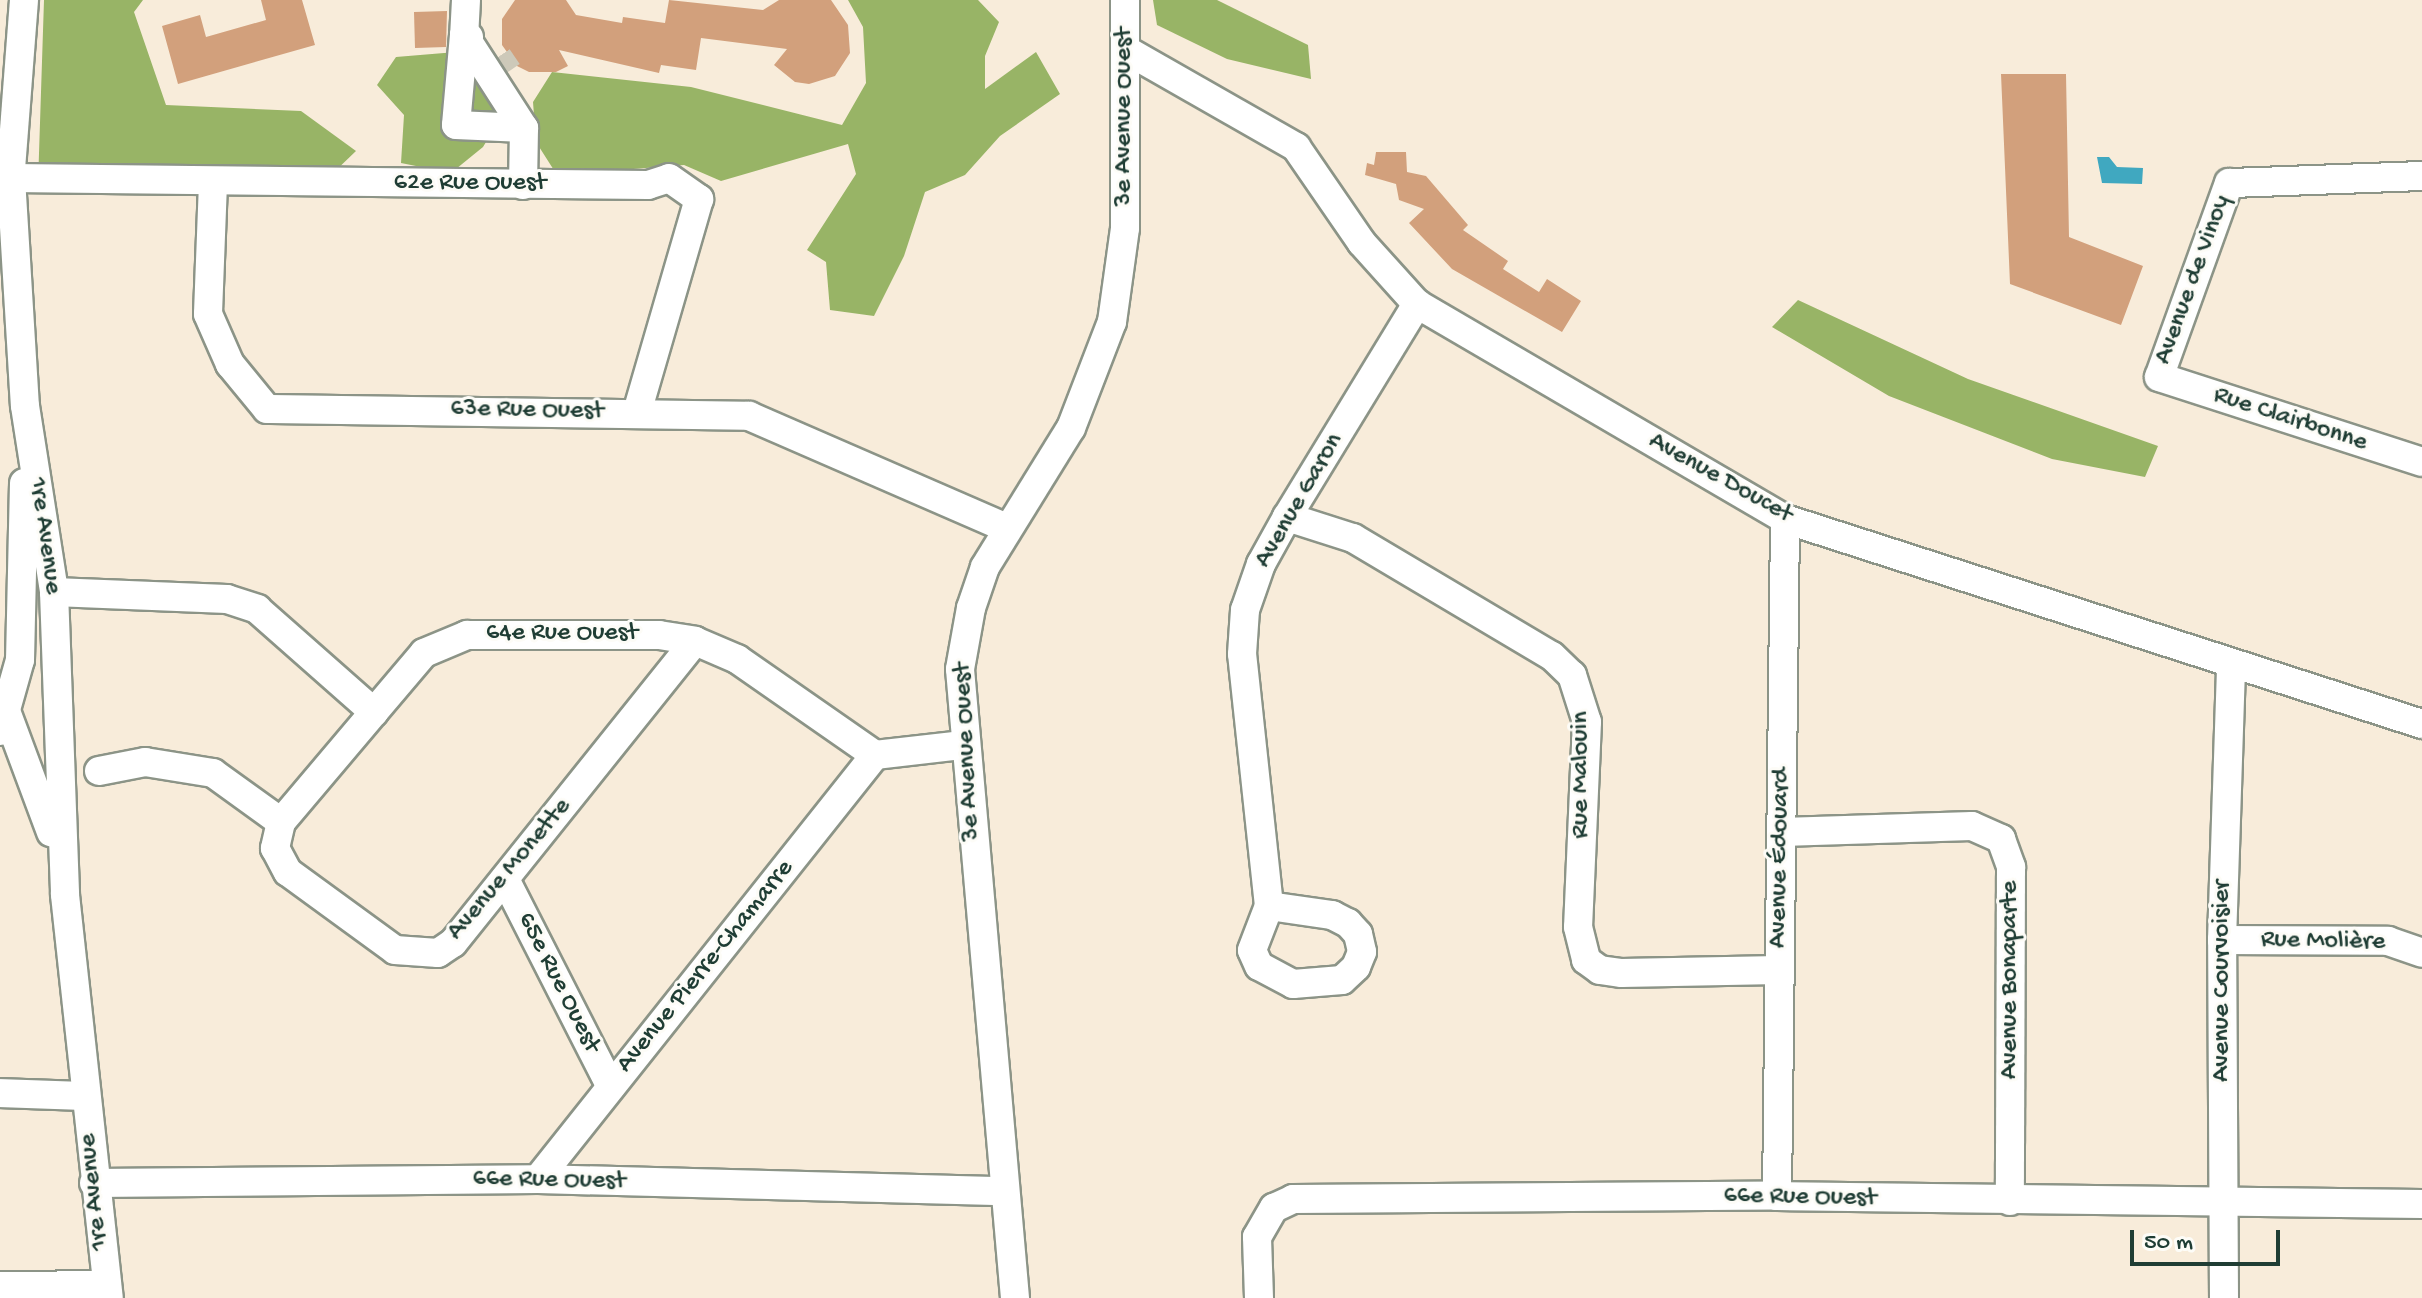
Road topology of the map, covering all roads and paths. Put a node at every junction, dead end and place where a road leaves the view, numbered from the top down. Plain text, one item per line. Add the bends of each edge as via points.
1 (24, 0) edge
2 (466, 0) edge
3 (1125, 0) edge
4 (464, 35) junction
5 (1126, 50) junction
6 (519, 119) junction
7 (2422, 176) edge
8 (11, 178) junction
9 (213, 183) junction
10 (523, 185) junction
11 (0, 259) edge
12 (1417, 304) junction
13 (2159, 377) joint
14 (25, 406) junction
15 (637, 413) junction
16 (2422, 462) edge
17 (1287, 517) junction
18 (1785, 519) junction
19 (1007, 528) junction
20 (54, 592) junction
21 (695, 641) junction
22 (2231, 664) junction
23 (374, 712) junction
24 (3, 714) edge
25 (2422, 724) edge
26 (963, 745) junction
27 (875, 755) junction
28 (99, 771) dead end
29 (281, 822) junction
30 (1782, 832) junction
31 (505, 879) junction
32 (65, 895) junction
33 (1269, 906) dead end
34 (2222, 940) junction
35 (2422, 953) edge
36 (1778, 970) junction
37 (611, 1087) junction
38 (0, 1093) edge
39 (84, 1096) junction
40 (538, 1179) junction
41 (94, 1183) junction
42 (1004, 1191) junction
43 (1777, 1196) junction
44 (2223, 1200) junction
45 (2010, 1201) junction
46 (2422, 1204) edge
47 (0, 1286) edge
48 (107, 1292) edge
49 (1015, 1298) edge
50 (1259, 1298) edge
51 (2224, 1298) edge

1 - 8 street, 1re Avenue
2 - 4 street
3 - 5 street, 3e Avenue Ouest
4 - 6 street
4 - 6 street via 491,46 517,86
4 - 6 street via 456,125
5 - 12 street, Avenue Doucet via 1296,147 1362,243
5 - 19 street, 3e Avenue Ouest via 1125,228 1112,322 1071,428
6 - 10 street
7 - 13 street, Avenue de Vinoy via 2229,183
8 - 9 street, 62e Rue Ouest
8 - 11 street, 1re Avenue
8 - 14 street, 1re Avenue
9 - 10 street, 62e Rue Ouest
9 - 15 street, 63e Rue Ouest via 208,314 230,364 267,409
10 - 15 street, 62e Rue Ouest via 648,185 669,178 699,199
12 - 17 street, Avenue Garon
12 - 18 street, Avenue Doucet
13 - 16 street, Rue Clairbonne
14 - 20 street, 1re Avenue
14 - 24 street via 20,660
15 - 19 street, 63e Rue Ouest via 749,416
17 - 33 street, Avenue Garon via 1261,564 1245,610 1242,654
17 - 36 street, Rue Malouin via 1353,538 1552,656 1572,675 1587,722 1578,927 1586,960 1600,970 1622,973
18 - 22 street, Avenue Doucet
18 - 30 street, Avenue Édouard
19 - 26 street, 3e Avenue Ouest via 971,608 960,669
20 - 23 street via 227,599 257,609
20 - 32 street, 1re Avenue
21 - 23 street, 64e Rue Ouest via 644,635 467,635 424,653
21 - 27 street, 64e Rue Ouest via 737,659
21 - 31 street, Avenue Monette
22 - 25 street, Avenue Doucet
22 - 34 street, Avenue Courvoisier
23 - 29 street
24 - 32 street, 1re Avenue via 45,804
26 - 27 street
26 - 42 street, 3e Avenue Ouest
27 - 37 street, Avenue Pierre-Chamarre
28 - 29 street via 145,762 213,773
29 - 31 street, Avenue Monette via 275,848 288,872 395,950 410,955 438,953 453,943
30 - 36 street, Avenue Édouard
30 - 45 street, Avenue Bonaparte via 1972,826 2001,839 2011,867
31 - 37 street, 65e Rue Ouest
32 - 39 street, 1re Avenue
34 - 35 street, Rue Molière via 2388,941
34 - 44 street, Avenue Courvoisier
36 - 43 street, Avenue Édouard
37 - 40 street, Avenue Pierre-Chamarre
38 - 39 street
39 - 41 street, 1re Avenue
40 - 41 street, 66e Rue Ouest
40 - 42 street, 66e Rue Ouest
41 - 48 street, 1re Avenue
42 - 49 street, 3e Avenue Ouest
43 - 45 street, 66e Rue Ouest
43 - 50 street, 66e Rue Ouest via 1293,1199 1274,1208 1257,1237
44 - 45 street, 66e Rue Ouest
44 - 46 street, 66e Rue Ouest
44 - 51 street, Avenue Courvoisier
47 - 48 street

